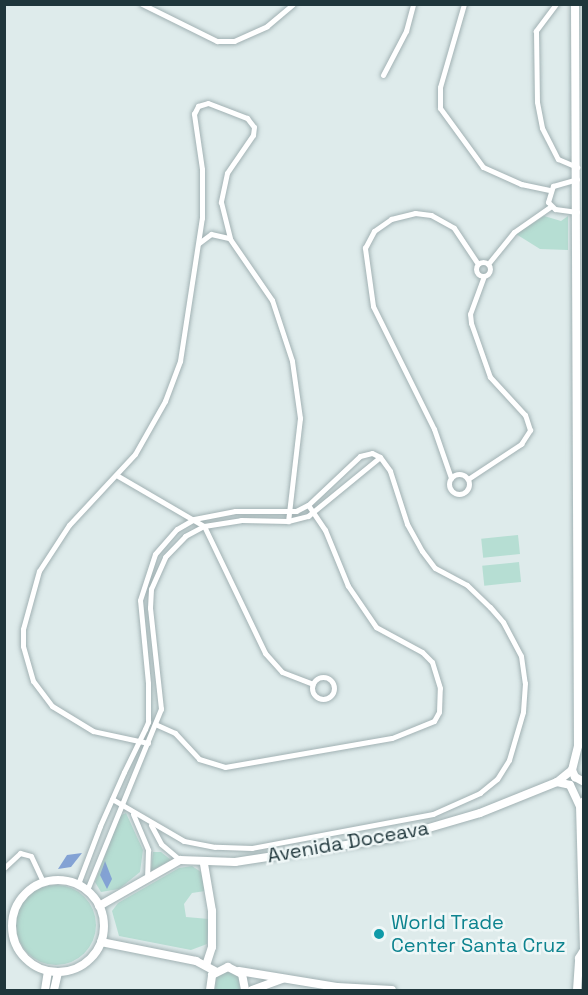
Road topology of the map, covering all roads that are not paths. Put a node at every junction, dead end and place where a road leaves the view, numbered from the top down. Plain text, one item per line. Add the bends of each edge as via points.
1 (142, 4) edge
2 (293, 4) edge
3 (413, 4) edge
4 (464, 4) edge
5 (556, 4) edge
6 (575, 4) edge
7 (383, 75) dead end
8 (577, 166) junction
9 (577, 179) junction
10 (549, 190) junction
11 (550, 207) junction
12 (577, 212) junction
13 (230, 239) junction
14 (199, 243) junction
15 (478, 264) junction
16 (488, 264) junction
17 (484, 276) junction
18 (581, 317) edge
19 (380, 457) junction
20 (118, 476) junction
21 (451, 478) junction
22 (468, 479) junction
23 (308, 505) junction
24 (289, 513) junction
25 (314, 513) junction
26 (194, 519) junction
27 (288, 521) junction
28 (204, 526) junction
29 (313, 684) junction
30 (148, 722) junction
31 (157, 725) junction
32 (139, 740) junction
33 (148, 743) junction
34 (572, 770) junction
35 (557, 782) junction
36 (584, 782) edge
37 (112, 799) junction
38 (121, 804) junction
39 (582, 804) edge
40 (132, 813) junction
41 (151, 824) junction
42 (161, 844) junction
43 (148, 850) junction
44 (180, 861) junction
45 (204, 864) junction
46 (4, 868) edge
47 (147, 879) junction
48 (43, 882) junction
49 (78, 884) junction
50 (87, 890) junction
51 (99, 906) junction
52 (102, 942) junction
53 (584, 949) edge
54 (206, 965) junction
55 (215, 971) junction
56 (239, 971) junction
57 (48, 972) junction
58 (58, 972) junction
59 (282, 979) junction
60 (45, 990) edge
61 (54, 990) edge
62 (210, 990) edge
63 (245, 990) edge
64 (252, 990) edge
65 (392, 990) edge
66 (577, 990) edge

1 - 2 street via 217,41 234,41 267,26
3 - 7 street via 406,32
4 - 10 street via 440,87 440,108 483,167 521,184
5 - 8 street via 536,31 537,102 542,128 558,159
6 - 8 main road
8 - 9 main road
9 - 10 street
9 - 12 main road
10 - 11 street
11 - 12 street
11 - 16 street via 510,236
12 - 18 main road
13 - 14 street via 217,233
13 - 14 street via 222,193 227,173 254,135 254,127 247,118 208,103 198,106 194,114 201,169
13 - 24 street via 264,284 281,321 292,361 300,418
14 - 20 street via 180,361 149,433
15 - 16 street
15 - 17 street via 477,272
15 - 21 street via 454,228 431,215 415,213 391,219 374,231 365,248 373,306 430,421
16 - 17 street via 490,271
17 - 22 street via 470,314 471,324 490,377 525,415 530,430 521,444
18 - 34 main road via 578,746
19 - 23 street via 372,453 360,456
19 - 25 street
19 - 41 street via 390,471 407,524 422,551 439,572 480,596 513,639 525,683 524,712 509,760 497,779 462,803 387,825 234,848 184,841
20 - 26 street
20 - 32 street via 65,531 39,571 28,599 23,646 33,681 62,715 93,731
21 - 22 street via 460,474
21 - 22 street via 449,488 460,494 468,489
23 - 24 street
23 - 25 street
24 - 26 street via 235,511
24 - 27 street
25 - 27 street
25 - 31 street via 348,586 376,627 422,652 432,662 440,688 439,712 434,721 392,738 225,767 199,759 175,733
26 - 28 street
26 - 30 street via 164,541 144,580 140,607
27 - 28 street via 241,520
28 - 29 street via 265,653 282,672
28 - 31 street via 173,547 158,569 151,589 150,618 161,702
29 - 29 street via 313,694 321,699 333,693 333,683 325,677
30 - 31 street
30 - 32 street
31 - 33 street
32 - 33 street
32 - 37 street
33 - 38 street
34 - 35 main road, Avenida Doceava
34 - 36 main road
35 - 39 main road via 570,785
35 - 45 main road, Avenida Doceava via 480,813 398,837
37 - 38 street
37 - 49 street
38 - 40 street
38 - 50 street
39 - 53 main road
40 - 41 street
40 - 43 street
41 - 42 street
42 - 43 street
42 - 44 street
43 - 47 street
44 - 45 main road, Avenida Doceava
44 - 47 main road
45 - 54 main road via 212,911 212,947
46 - 48 street via 20,853 32,855
47 - 51 main road
48 - 49 main road
48 - 57 main road via 21,897 14,909 11,929 24,959
49 - 50 main road
50 - 51 main road
51 - 52 main road via 103,917
52 - 54 main road
52 - 58 main road via 80,967
53 - 66 main road via 579,958
54 - 55 main road
55 - 56 main road via 228,967
55 - 62 main road
56 - 59 main road
56 - 63 main road via 245,978
57 - 58 main road
57 - 60 main road
58 - 61 main road
59 - 64 main road
59 - 65 main road

